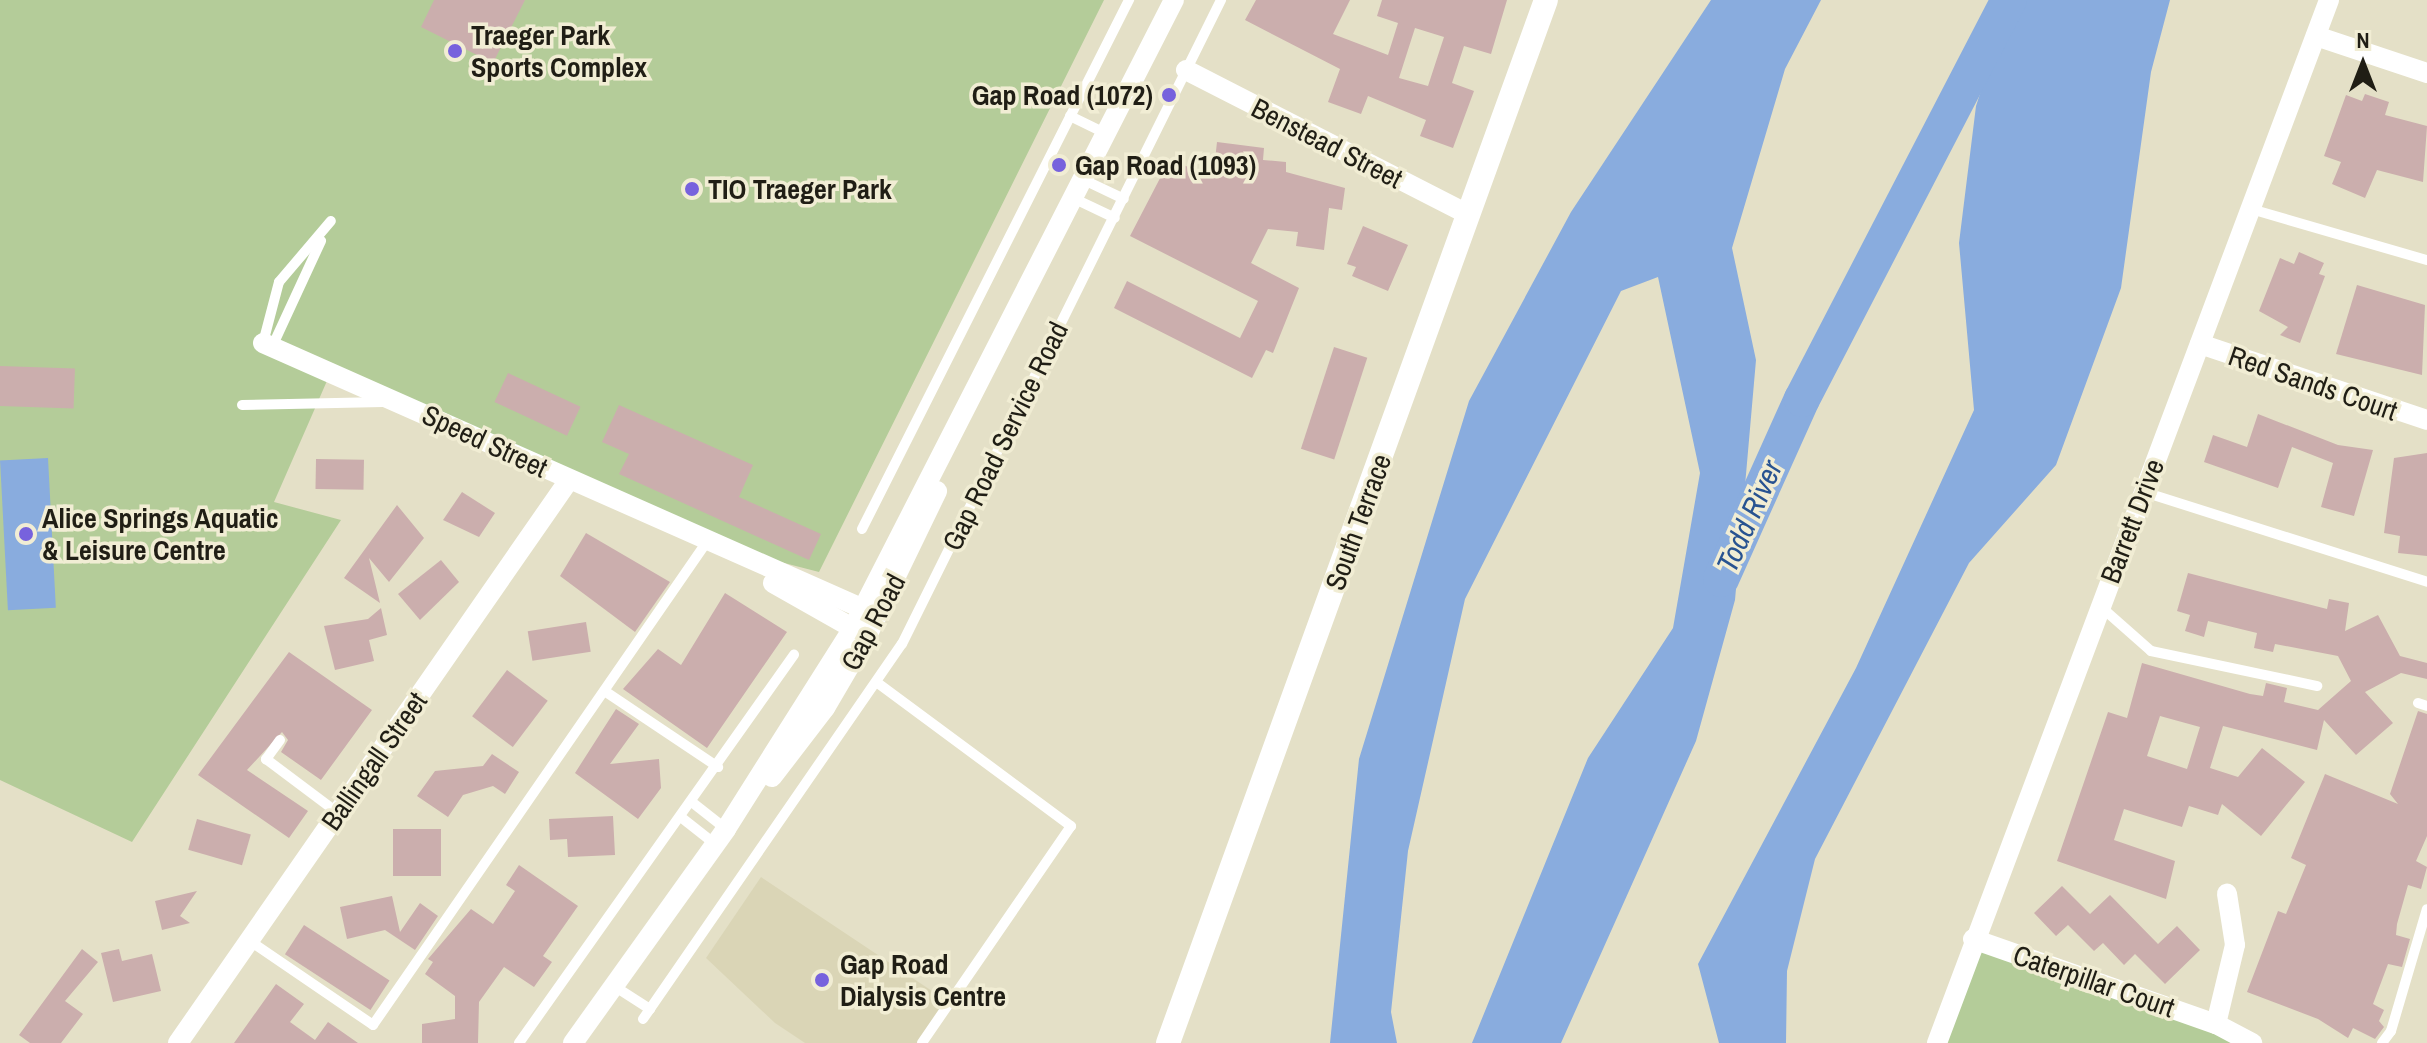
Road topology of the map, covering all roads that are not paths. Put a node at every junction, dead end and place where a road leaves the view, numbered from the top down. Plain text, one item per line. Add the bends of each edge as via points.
1 (1129, 0) edge
2 (1174, 0) edge
3 (1221, 0) edge
4 (1546, 0) edge
5 (2329, 0) edge
6 (2316, 36) junction
7 (1186, 70) junction
8 (2427, 73) edge
9 (1070, 116) junction
10 (1107, 134) junction
11 (1084, 180) junction
12 (1075, 199) junction
13 (1124, 199) junction
14 (2251, 209) junction
15 (1469, 215) junction
16 (1115, 218) junction
17 (2427, 260) edge
18 (2200, 344) junction
19 (268, 345) junction
20 (242, 405) dead end
21 (405, 405) junction
22 (2427, 420) edge
23 (569, 480) junction
24 (2144, 492) junction
25 (862, 529) dead end
26 (706, 543) junction
27 (2427, 582) edge
28 (2099, 605) junction
29 (870, 612) junction
30 (860, 632) junction
31 (794, 655) dead end
32 (879, 684) junction
33 (2317, 686) dead end
34 (606, 692) junction
35 (280, 740) dead end
36 (718, 767) junction
37 (693, 803) junction
38 (338, 813) junction
39 (682, 818) junction
40 (721, 836) junction
41 (2227, 894) dead end
42 (2427, 909) edge
43 (1973, 939) junction
44 (250, 941) junction
45 (614, 986) junction
46 (650, 1009) junction
47 (643, 1019) dead end
48 (2216, 1024) junction
49 (178, 1043) edge
50 (519, 1043) edge
51 (573, 1043) edge
52 (922, 1043) edge
53 (1168, 1043) edge
54 (1937, 1043) edge
55 (2252, 1043) edge
56 (2382, 1043) edge

1 - 9 lane
2 - 10 street, Gap Road
3 - 7 lane, Gap Road Service Road
4 - 15 street, South Terrace
5 - 6 street, Barrett Drive
6 - 8 street
6 - 14 street, Barrett Drive
7 - 13 lane, Gap Road Service Road
7 - 15 street, Benstead Street
9 - 10 lane
9 - 25 lane
10 - 11 street, Gap Road
11 - 12 street, Gap Road
11 - 13 lane
12 - 16 lane
12 - 29 street, Gap Road
13 - 16 lane, Gap Road Service Road
14 - 17 lane
14 - 18 street, Barrett Drive
15 - 53 street, South Terrace
16 - 32 lane, Gap Road Service Road via 1084,270
18 - 22 street, Red Sands Court
18 - 24 street, Barrett Drive
19 - 19 lane via 279,282 331,221
19 - 21 street, Speed Street
20 - 21 lane
21 - 23 street, Speed Street
23 - 26 street, Speed Street
23 - 38 street, Ballingall Street
24 - 27 lane
24 - 28 street, Barrett Drive
26 - 29 street, Speed Street
26 - 30 street, Speed Street
26 - 34 lane
28 - 33 lane via 2151,651
28 - 43 street, Barrett Drive
29 - 30 street, Gap Road
30 - 40 street, Gap Road via 798,748
31 - 36 lane
32 - 46 lane, Gap Road Service Road
32 - 52 lane via 1071,826
34 - 36 lane
34 - 44 lane via 373,1025
35 - 38 lane via 266,759
36 - 37 lane
37 - 39 lane
37 - 40 lane
38 - 44 street, Ballingall Street
39 - 40 lane
39 - 50 lane
40 - 45 street, Gap Road
41 - 48 street via 2235,945
42 - 56 lane
43 - 48 street, Caterpillar Court
43 - 54 street, Barrett Drive
44 - 49 street, Ballingall Street
45 - 46 lane
45 - 51 street, Gap Road
46 - 47 lane, Gap Road Service Road
48 - 55 street, Caterpillar Court

